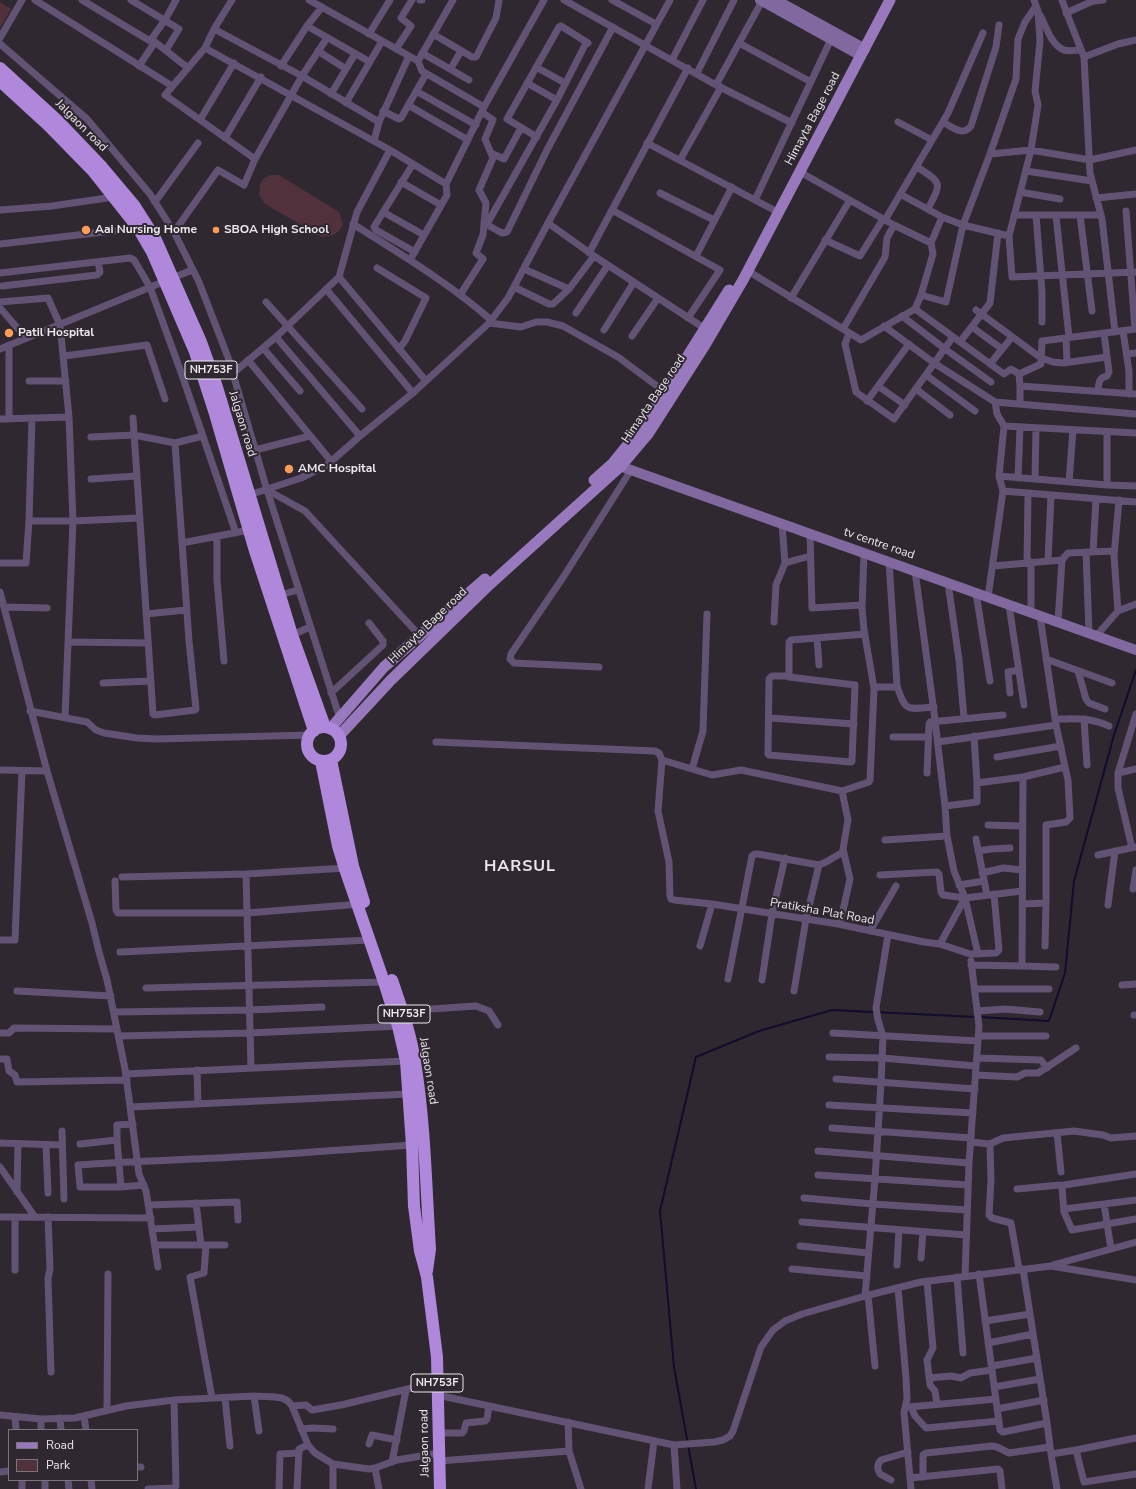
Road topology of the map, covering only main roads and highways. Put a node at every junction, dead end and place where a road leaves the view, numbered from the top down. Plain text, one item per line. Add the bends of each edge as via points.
1 (882, 0) edge
2 (890, 0) edge
3 (761, 1) edge
4 (782, 1) edge
5 (833, 36) junction
6 (860, 51) junction
7 (0, 68) edge
8 (0, 81) edge
9 (169, 279) junction
10 (709, 331) junction
11 (621, 467) junction
12 (1136, 650) edge
13 (324, 731) junction
14 (326, 760) junction
15 (361, 904) junction
16 (403, 1022) junction
17 (427, 1277) junction
18 (440, 1489) edge

1 - 6 main road
2 - 6 main road, Himayta Bage road
3 - 5 main road
4 - 5 main road
5 - 6 main road
6 - 10 main road
6 - 10 main road, Himayta Bage road via 748,271
7 - 9 highway, Jalgaon road / NH753F via 58,121 134,205 155,238
8 - 9 highway, Jalgaon road / NH753F via 93,171 138,228
9 - 13 highway, Jalgaon road / NH753F via 215,414 249,530
9 - 13 highway, Jalgaon road / NH753F via 201,342 216,384 292,635
10 - 11 main road via 665,392
10 - 11 main road, Himayta Bage road via 648,434
11 - 12 main road, tv centre road
11 - 13 main road, Himayta Bage road via 488,586 391,680
11 - 13 main road via 518,550 384,667 340,719
13 - 14 highway via 341,747 339,752
13 - 14 highway via 308,740 308,750 316,759
14 - 15 highway, Jalgaon road / NH753F via 349,868
15 - 16 highway, Jalgaon road / NH753F
15 - 16 highway, Jalgaon road / NH753F via 384,982
16 - 17 highway, Jalgaon road / NH753F via 414,1206 420,1251
16 - 17 highway, Jalgaon road / NH753F via 415,1061 419,1094 430,1249
17 - 18 highway, Jalgaon road / NH753F via 437,1357

